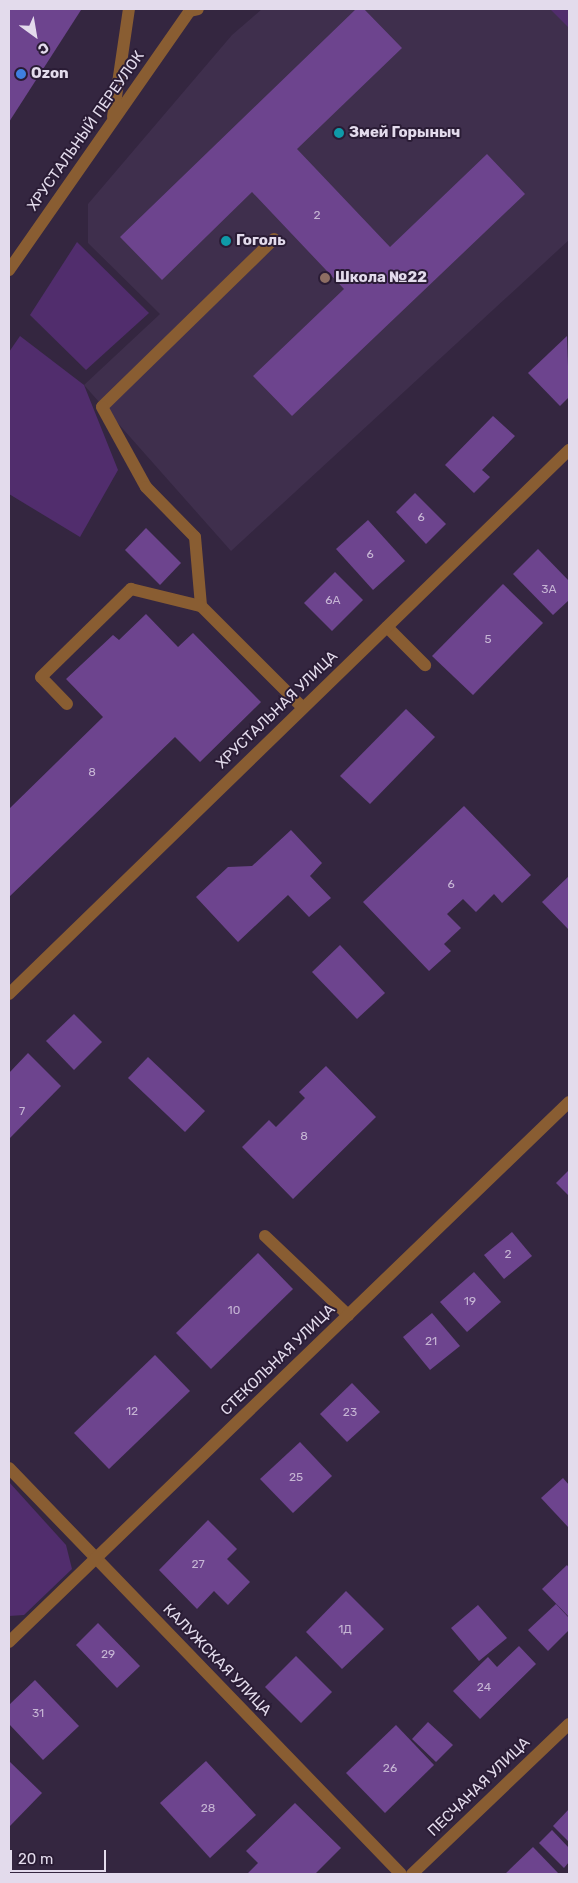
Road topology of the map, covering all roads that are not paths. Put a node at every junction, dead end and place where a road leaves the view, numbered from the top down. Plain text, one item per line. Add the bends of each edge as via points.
1 (129, 9) edge
2 (194, 10) edge
3 (112, 121) junction
4 (274, 239) dead end
5 (9, 270) edge
6 (569, 450) edge
7 (201, 606) junction
8 (387, 627) junction
9 (425, 665) dead end
10 (67, 704) dead end
11 (303, 708) junction
12 (9, 994) edge
13 (569, 1102) edge
14 (265, 1236) dead end
15 (348, 1315) junction
16 (9, 1468) edge
17 (96, 1558) junction
18 (10, 1639) edge
19 (569, 1724) edge
20 (401, 1874) edge
21 (412, 1874) edge

1 - 3 street
2 - 3 street, ХРУСТАЛЬНЫЙ ПЕРЕУЛОК
3 - 5 street, ХРУСТАЛЬНЫЙ ПЕРЕУЛОК
4 - 7 street via 102,407 146,487 195,537
6 - 8 street, ХРУСТАЛЬНАЯ УЛИЦА
7 - 10 street via 131,589 41,677
7 - 11 street
8 - 9 street
8 - 11 street, ХРУСТАЛЬНАЯ УЛИЦА
11 - 12 street, ХРУСТАЛЬНАЯ УЛИЦА
13 - 15 street, СТЕКОЛЬНАЯ УЛИЦА
14 - 15 street
15 - 17 street, СТЕКОЛЬНАЯ УЛИЦА
16 - 17 street, КАЛУЖСКАЯ УЛИЦА
17 - 18 street, СТЕКОЛЬНАЯ УЛИЦА
17 - 20 street, КАЛУЖСКАЯ УЛИЦА
19 - 21 street, ПЕСЧАНАЯ УЛИЦА

